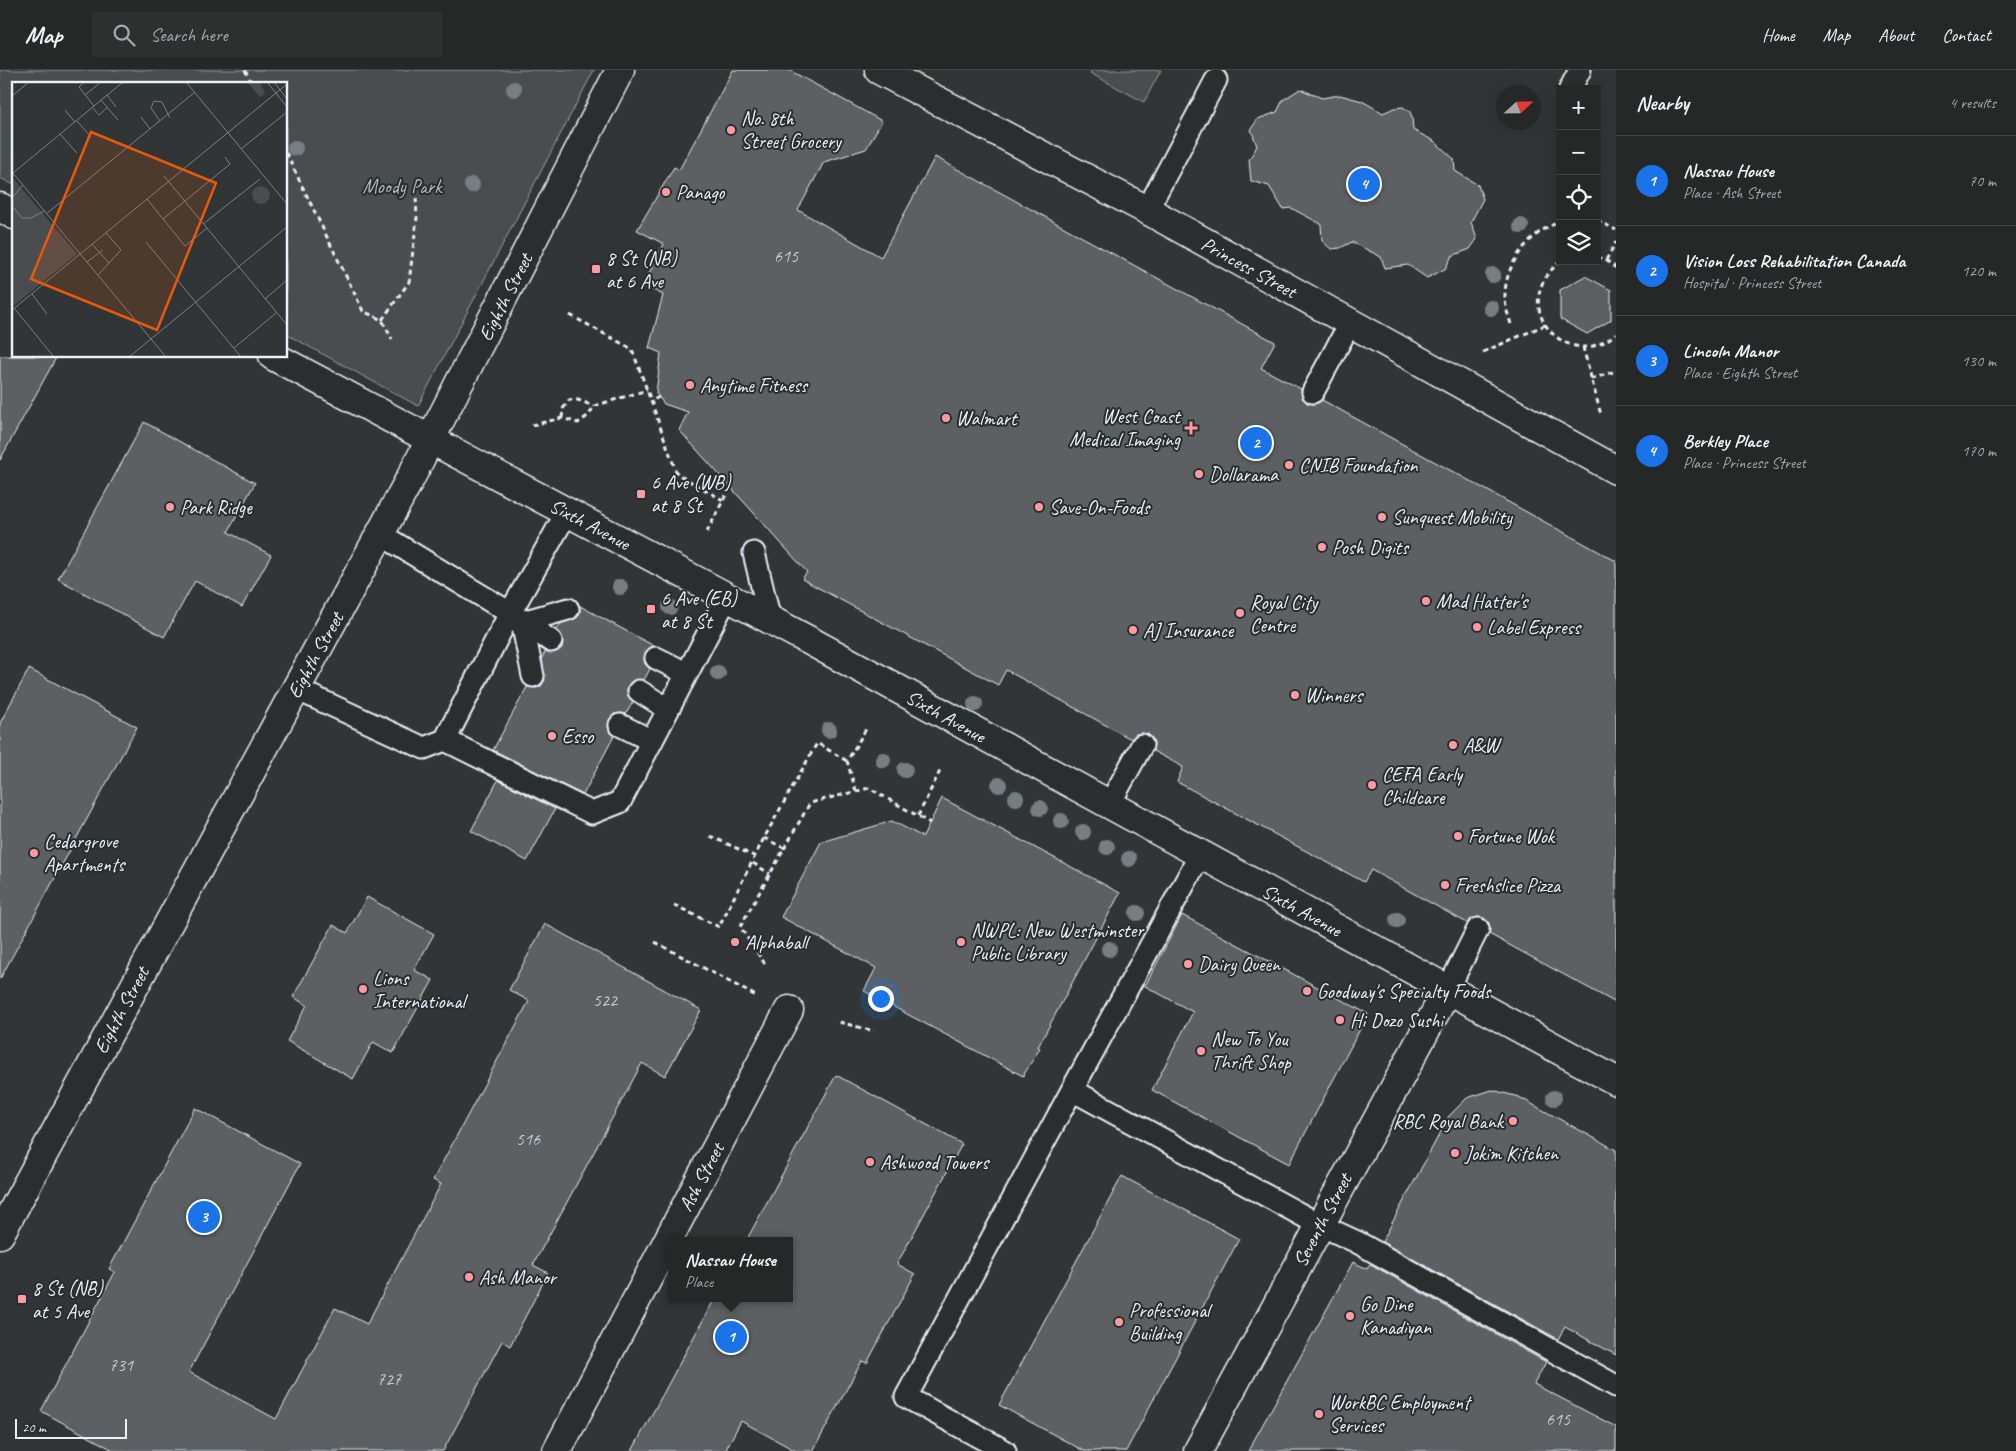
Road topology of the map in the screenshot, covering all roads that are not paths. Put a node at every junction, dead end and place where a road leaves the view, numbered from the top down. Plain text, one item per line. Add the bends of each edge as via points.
1 (620, 70) edge
2 (879, 70) edge
3 (1580, 70) edge
4 (1216, 80) dead end
5 (1572, 85) edge
6 (0, 207) edge
7 (1146, 210) junction
8 (12, 213) edge
9 (1350, 323) junction
10 (277, 358) edge
11 (1313, 392) dead end
12 (430, 440) junction
13 (1616, 470) edge
14 (567, 512) junction
15 (380, 534) junction
16 (754, 553) dead end
17 (727, 597) junction
18 (568, 609) dead end
19 (516, 618) junction
20 (770, 620) junction
21 (551, 641) dead end
22 (656, 658) dead end
23 (686, 673) junction
24 (533, 676) dead end
25 (296, 689) junction
26 (639, 691) dead end
27 (668, 709) junction
28 (620, 725) dead end
29 (445, 740) junction
30 (652, 741) junction
31 (1142, 745) dead end
32 (1109, 805) junction
33 (1200, 855) junction
34 (1478, 928) dead end
35 (1448, 989) junction
36 (789, 1010) road end
37 (1616, 1081) edge
38 (1072, 1090) junction
39 (1320, 1225) junction
40 (0, 1234) edge
41 (670, 1237) edge
42 (668, 1240) edge
43 (1616, 1386) edge
44 (557, 1451) edge
45 (1005, 1451) edge
46 (1198, 1451) edge

1 - 12 street, Eighth Street
2 - 7 street, Princess Street
3 - 5 lane
4 - 7 lane
6 - 8 street
7 - 9 street, Princess Street
9 - 11 lane
9 - 13 street, Princess Street
10 - 12 street, Sixth Avenue
12 - 14 street, Sixth Avenue
12 - 15 street, Eighth Street
14 - 17 street, Sixth Avenue
14 - 19 lane
15 - 19 lane
15 - 25 street, Eighth Street
16 - 20 lane
17 - 20 street, Sixth Avenue
17 - 23 lane
18 - 19 lane
19 - 21 lane
19 - 24 lane
19 - 29 lane
20 - 32 street, Sixth Avenue
22 - 23 lane
23 - 27 lane
25 - 29 lane via 424,748
25 - 40 street, Eighth Street
26 - 27 lane
27 - 30 lane
28 - 30 lane
29 - 30 lane via 592,813 620,802
31 - 32 lane
32 - 33 street, Sixth Avenue
33 - 35 street, Sixth Avenue
33 - 38 lane
34 - 35 lane
35 - 37 street, Sixth Avenue
35 - 39 street, Seventh Street
36 - 41 street, Ash Street
38 - 39 lane
38 - 45 lane via 906,1397
39 - 43 lane via 1366,1247
39 - 46 street, Seventh Street
42 - 44 street, Ash Street

